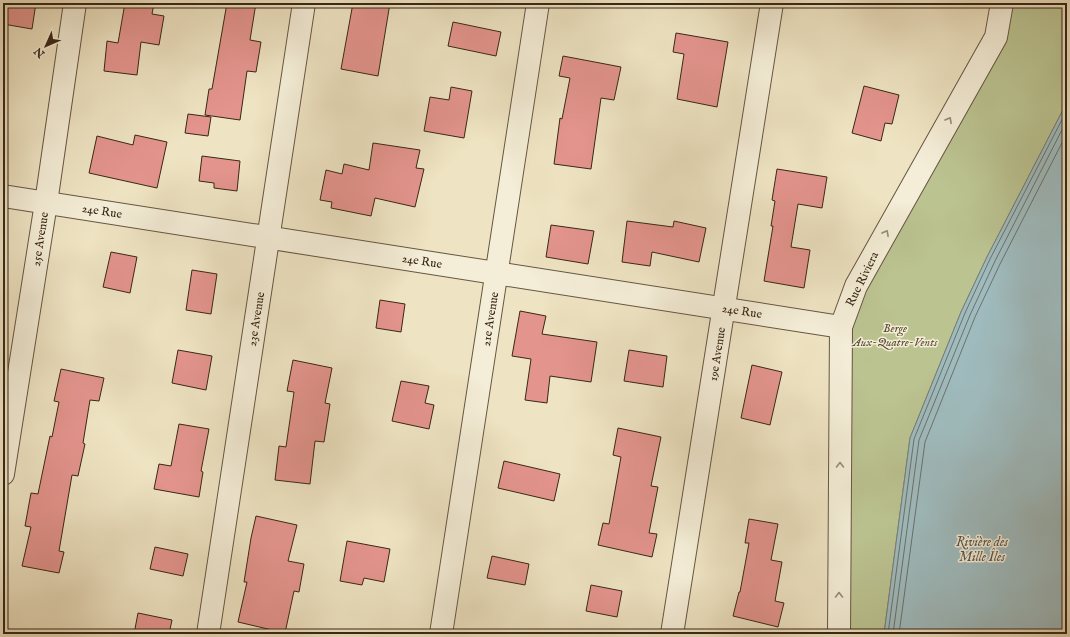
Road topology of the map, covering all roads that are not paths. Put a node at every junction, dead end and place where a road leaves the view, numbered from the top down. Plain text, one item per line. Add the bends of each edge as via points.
1 (76, 3) edge
2 (304, 3) edge
3 (538, 3) edge
4 (772, 3) edge
5 (1002, 3) edge
6 (3, 196) edge
7 (46, 203) junction
8 (269, 237) junction
9 (497, 273) junction
10 (724, 308) junction
11 (841, 327) junction
12 (3, 474) edge
13 (208, 634) edge
14 (441, 634) edge
15 (672, 634) edge
16 (839, 634) edge

1 - 7 street, 25e Avenue
2 - 8 street, 23e Avenue
3 - 9 street, 21e Avenue
4 - 10 street, 19e Avenue
11 -> 5 street, Rue Riviera via 856,286 996,36
6 - 7 street, 24e Rue
7 - 8 street, 24e Rue
7 - 12 street, 25e Avenue
8 - 9 street, 24e Rue
8 - 13 street, 23e Avenue
9 - 10 street, 24e Rue
9 - 14 street, 21e Avenue
10 - 11 street, 24e Rue
10 - 15 street, 19e Avenue
16 -> 11 street, Rue Riviera

